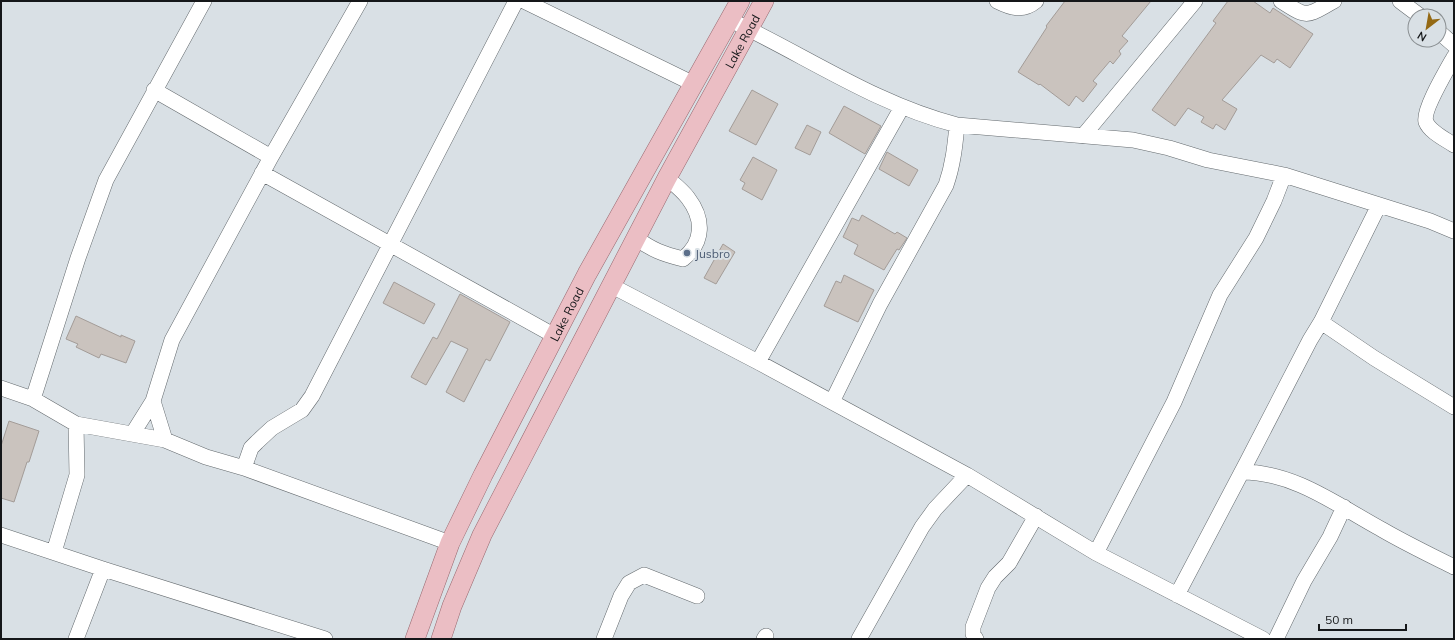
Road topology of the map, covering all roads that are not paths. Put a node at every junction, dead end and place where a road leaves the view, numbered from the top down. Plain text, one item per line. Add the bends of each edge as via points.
1 (204, 1) edge
2 (360, 1) edge
3 (516, 1) edge
4 (524, 1) edge
5 (740, 1) edge
6 (764, 1) edge
7 (997, 1) edge
8 (1036, 1) edge
9 (1195, 1) edge
10 (1281, 1) edge
11 (1334, 1) edge
12 (1400, 1) edge
13 (541, 5) edge
14 (1409, 8) edge
15 (730, 20) junction
16 (749, 29) junction
17 (1454, 57) edge
18 (694, 84) junction
19 (154, 90) junction
20 (902, 107) junction
21 (957, 125) junction
22 (1083, 136) junction
23 (1454, 144) edge
24 (271, 156) junction
25 (262, 173) junction
26 (1284, 175) junction
27 (667, 178) junction
28 (1380, 205) junction
29 (1454, 230) edge
30 (636, 238) junction
31 (391, 244) junction
32 (612, 286) junction
33 (1321, 322) junction
34 (555, 336) junction
35 (758, 362) junction
36 (1, 388) edge
37 (33, 399) junction
38 (152, 401) junction
39 (832, 402) junction
40 (1454, 407) edge
41 (76, 424) junction
42 (133, 433) junction
43 (166, 440) junction
44 (244, 468) junction
45 (1242, 472) junction
46 (968, 475) junction
47 (1344, 507) junction
48 (1036, 516) junction
49 (1, 535) edge
50 (450, 543) junction
51 (54, 552) junction
52 (1096, 553) junction
53 (1454, 567) edge
54 (103, 569) junction
55 (1177, 595) junction
56 (697, 596) dead end
57 (76, 639) edge
58 (325, 639) edge
59 (415, 639) edge
60 (441, 639) edge
61 (604, 639) edge
62 (859, 639) edge
63 (976, 639) edge
64 (1263, 639) edge
65 (1276, 639) edge

1 - 19 street
2 - 24 street
3 - 31 street
4 - 13 street
5 - 15 main road, Lake Road
6 - 16 main road, Lake Road
7 - 8 street via 1009,7 1019,8 1028,7
9 - 22 street
10 - 11 street via 1304,14 1310,14
12 - 14 street
13 - 18 street
15 - 16 street
15 - 18 main road, Lake Road
16 - 20 street
16 - 27 main road, Lake Road
17 - 23 street via 1427,109 1425,119 1437,134
18 - 34 main road, Lake Road via 612,228
19 - 24 street
19 - 37 street via 106,180
20 - 21 street
20 - 35 street
21 - 22 street
21 - 39 street via 955,153 946,185 880,304
22 - 26 street via 1133,140 1208,160
24 - 25 street
25 - 31 street
25 - 38 street via 172,340
26 - 28 street
26 - 52 street via 1256,238 1220,295 1174,402
27 - 30 main road, Lake Road
27 - 30 street via 688,198 695,211 700,223 695,245 683,259 650,248
28 - 29 street
28 - 33 street
30 - 32 main road, Lake Road
31 - 34 street
31 - 44 street via 312,396 302,410 272,428 251,448
32 - 35 street
32 - 60 main road, Lake Road via 482,535
33 - 40 street
33 - 45 street
34 - 50 main road, Lake Road
35 - 39 street
36 - 37 street
37 - 41 street
38 - 42 street
38 - 43 street
39 - 46 street
41 - 42 street
41 - 51 street via 77,475
42 - 43 street
43 - 44 street
44 - 50 street
45 - 47 street via 1274,475
45 - 55 street
46 - 48 street
46 - 62 street via 922,527
47 - 53 street
47 - 65 street
48 - 52 street
48 - 63 street via 1009,563 988,588 972,627
49 - 51 street
50 - 59 main road, Lake Road
51 - 54 street
52 - 55 street
54 - 57 street
54 - 58 street
55 - 64 street
56 - 61 street via 644,575 629,583 621,596

